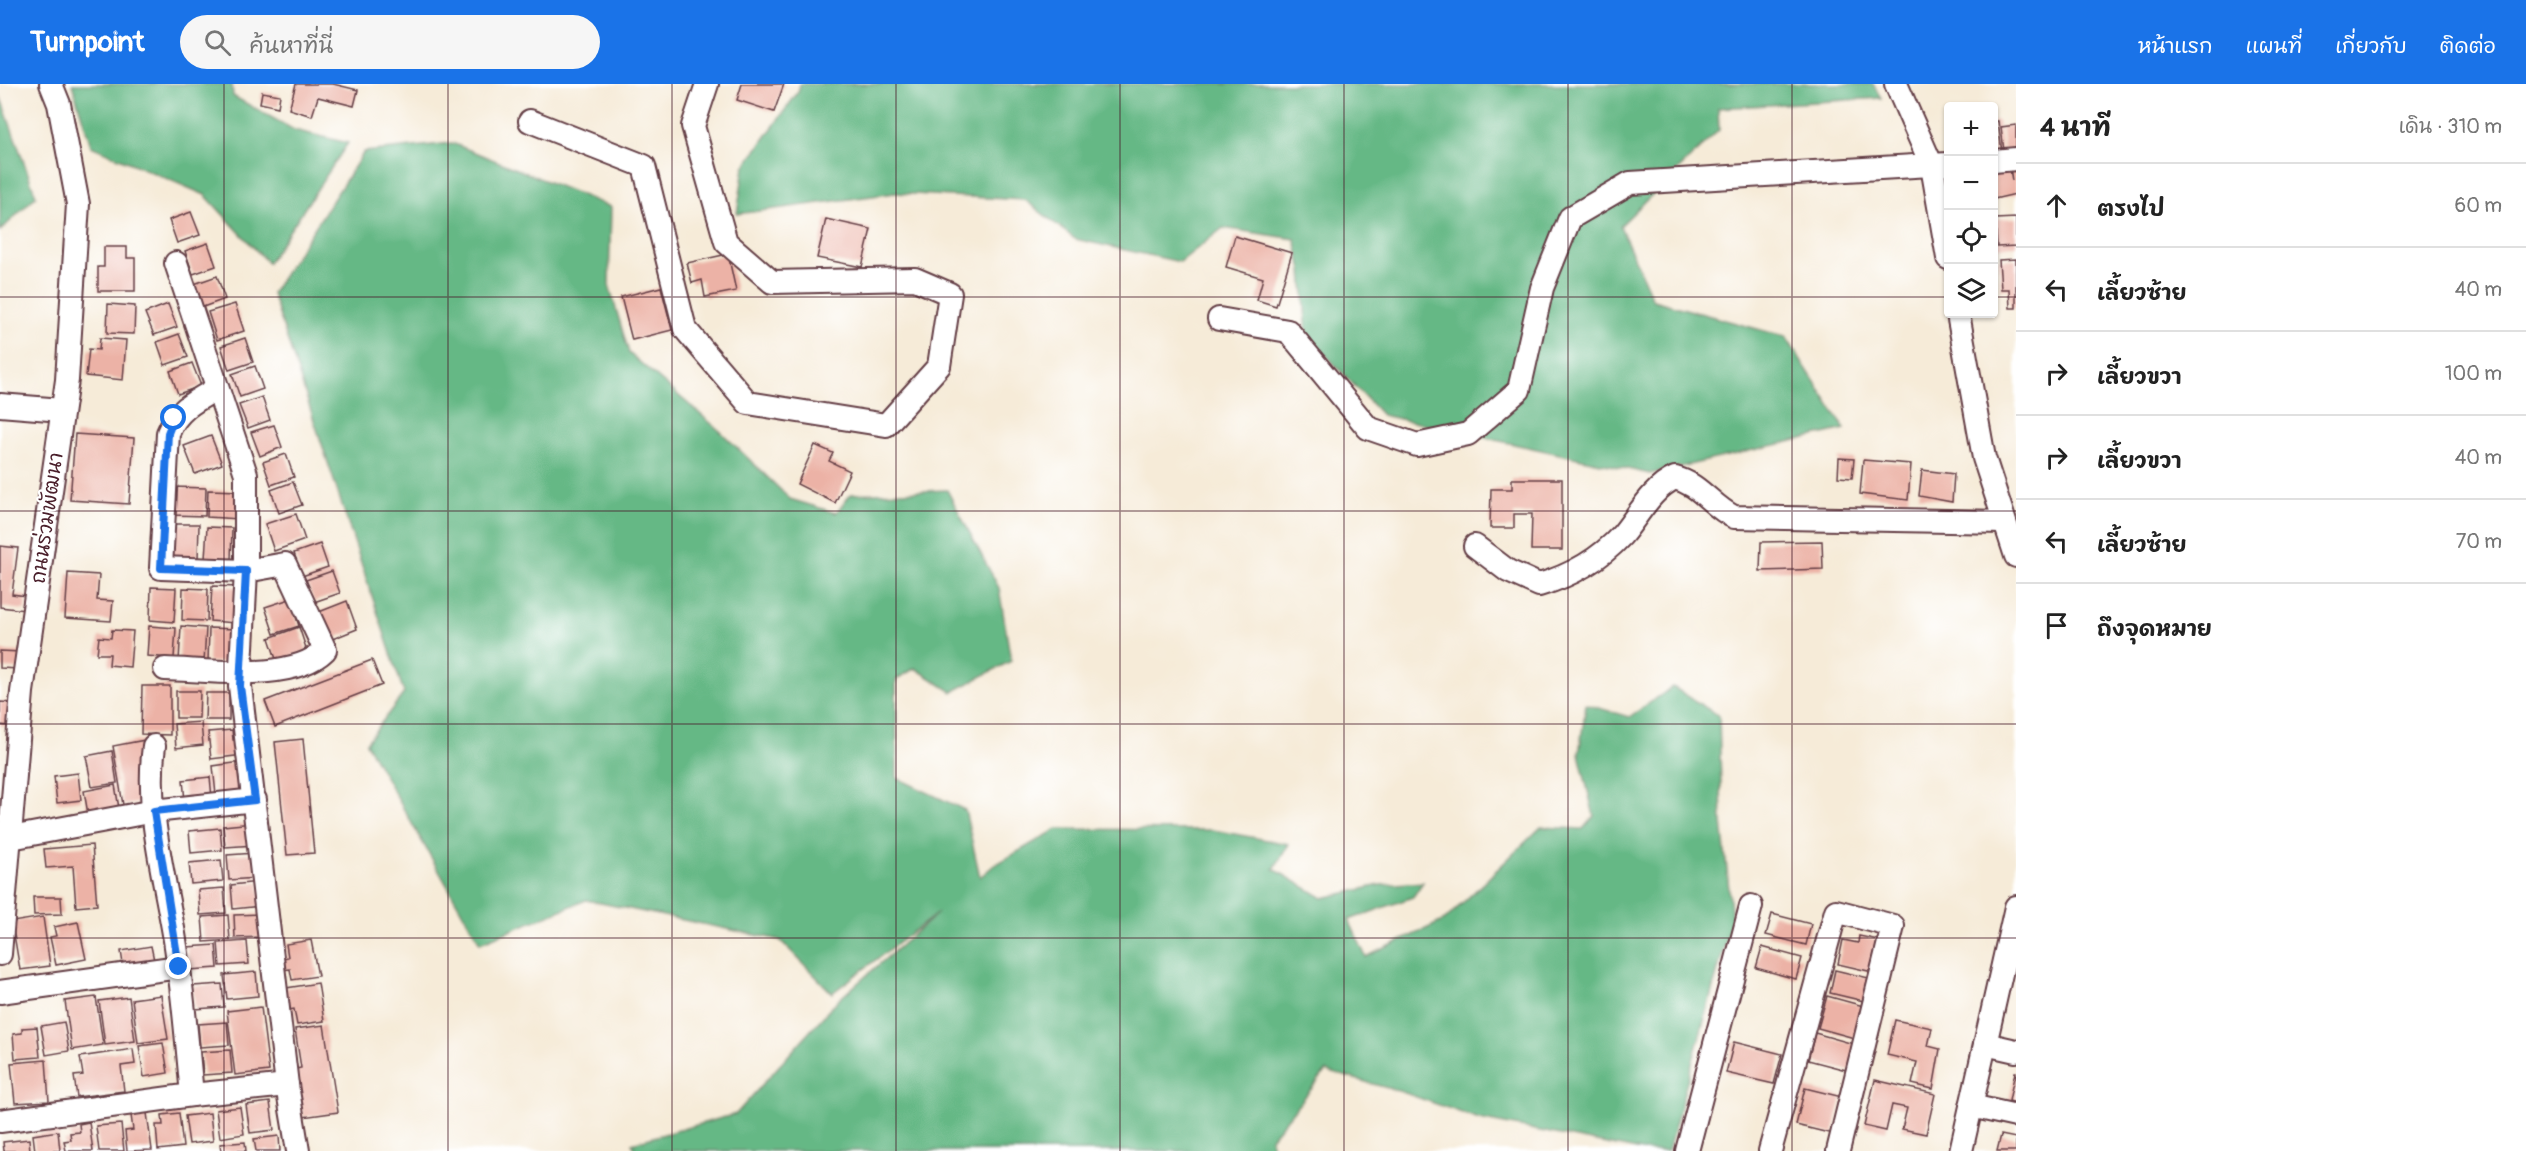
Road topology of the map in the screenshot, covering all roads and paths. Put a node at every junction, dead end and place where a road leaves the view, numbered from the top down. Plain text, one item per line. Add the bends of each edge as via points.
1 (51, 84) edge
2 (707, 84) edge
3 (1896, 84) edge
4 (530, 122) dead end
5 (2016, 159) edge
6 (1998, 161) edge
7 (1940, 165) edge
8 (1944, 212) edge
9 (176, 263) dead end
10 (1959, 318) edge
11 (1219, 319) dead end
12 (216, 389) junction
13 (0, 405) edge
14 (62, 410) junction
15 (2004, 522) junction
16 (1475, 546) dead end
17 (2016, 556) edge
18 (246, 571) junction
19 (165, 669) dead end
20 (242, 672) junction
21 (154, 746) dead end
22 (255, 800) junction
23 (154, 811) junction
24 (5, 839) edge
25 (1751, 906) dead end
26 (2016, 907) edge
27 (0, 954) edge
28 (179, 967) junction
29 (0, 992) edge
30 (1985, 1044) junction
31 (2016, 1051) edge
32 (287, 1085) junction
33 (192, 1095) junction
34 (1971, 1106) junction
35 (2016, 1116) edge
36 (0, 1120) edge
37 (298, 1151) edge
38 (1687, 1151) edge
39 (1770, 1151) edge
40 (1838, 1151) edge
41 (1961, 1151) edge

1 - 14 street, ถนนร่วมพัฒนา via 59,104 78,204
2 - 4 street via 693,126 726,242 733,249 772,282 915,279 950,294 939,366 886,425 748,403 685,329 644,165
3 - 7 street
5 - 6 street
7 - 8 street
7 - 11 street via 1630,183 1570,218 1542,288 1519,390 1468,434 1417,445 1368,428 1288,331
9 - 12 street
10 - 15 street via 1984,458
12 - 18 street via 246,474
12 - 18 street via 188,405 174,418 168,433 161,568
13 - 14 street
14 - 24 street, ถนนร่วมพัฒนา
15 - 16 street via 1734,517 1694,486 1675,478 1654,494 1620,537 1563,578 1539,585 1508,571
15 - 17 street
18 - 20 street
18 - 20 street via 285,564 325,650 286,669
19 - 20 street
20 - 22 street via 240,686
21 - 23 street via 150,773
22 - 23 street
22 - 32 street
23 - 24 street
23 - 28 street
24 - 27 street, ถนนร่วมพัฒนา
25 - 38 street
26 - 30 street
28 - 29 street
28 - 33 street
30 - 31 street
30 - 34 street
32 - 33 street
32 - 37 street
33 - 36 street
34 - 35 street
34 - 41 street
39 - 40 street via 1836,911 1893,926

